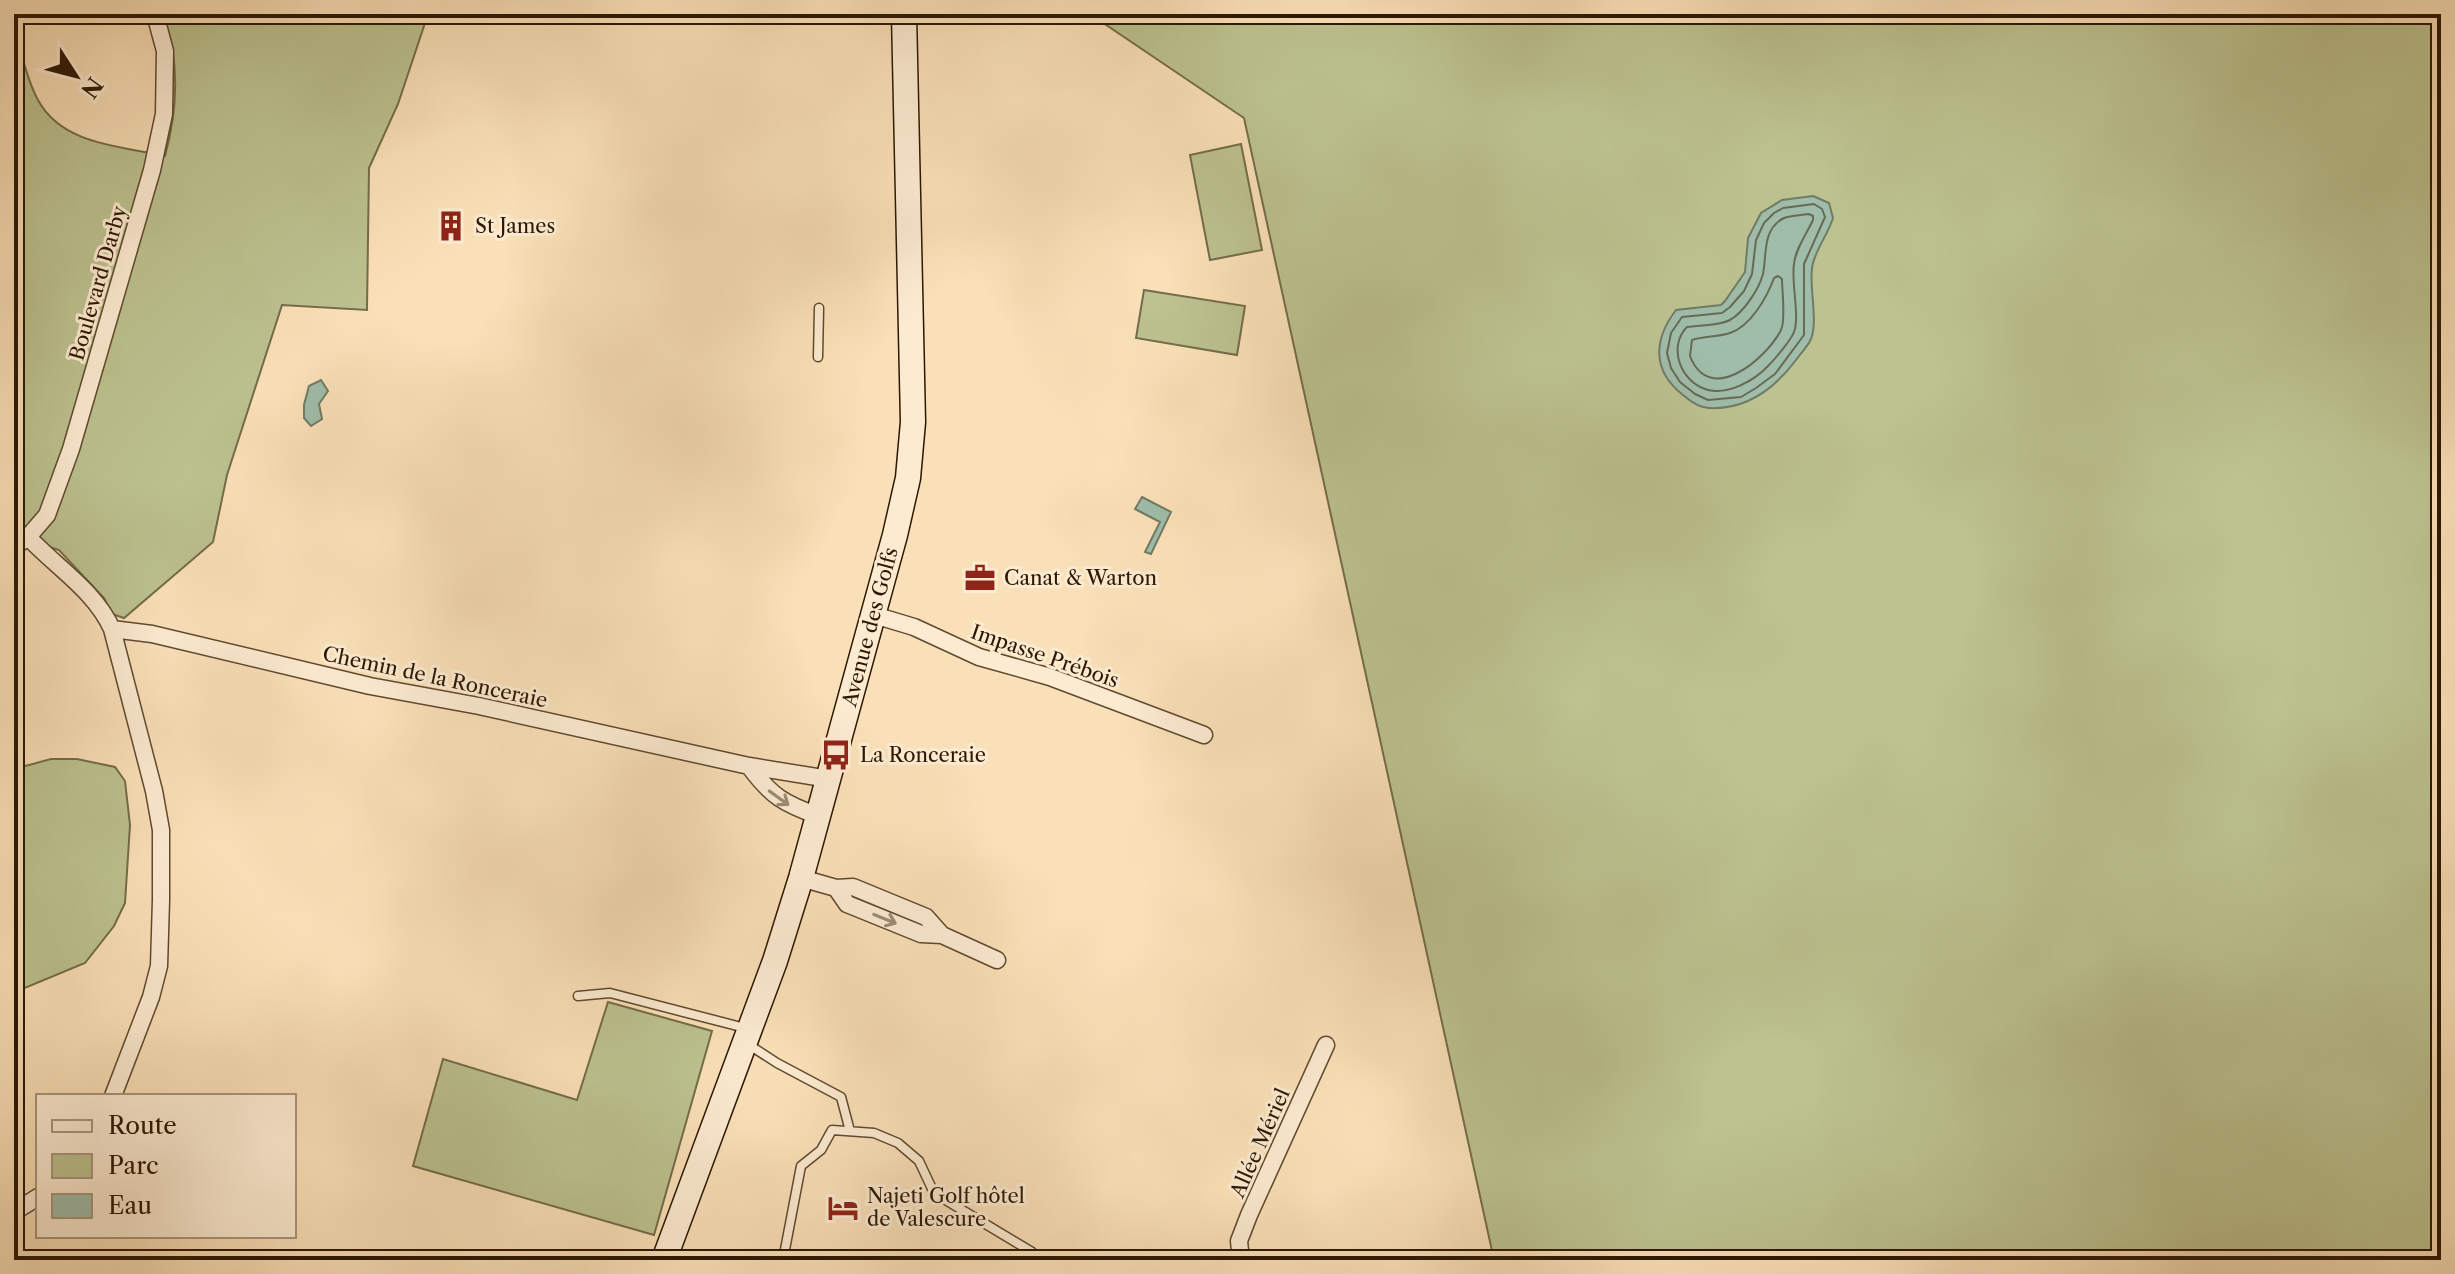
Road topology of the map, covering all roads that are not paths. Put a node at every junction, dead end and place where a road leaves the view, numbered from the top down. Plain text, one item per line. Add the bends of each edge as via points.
1 (155, 14) edge
2 (904, 14) edge
3 (819, 308) dead end
4 (818, 357) dead end
5 (21, 542) edge
6 (874, 615) junction
7 (112, 629) junction
8 (1204, 735) dead end
9 (749, 766) junction
10 (829, 779) junction
11 (819, 816) junction
12 (801, 878) junction
13 (997, 960) dead end
14 (578, 996) dead end
15 (748, 1036) junction
16 (1326, 1045) dead end
17 (114, 1094) edge
18 (850, 1131) junction
19 (36, 1198) edge
20 (14, 1212) edge
21 (1032, 1252) dead end
22 (664, 1260) edge
23 (783, 1260) edge
24 (1241, 1260) edge

1 - 5 street, Boulevard Darby via 165,51 164,114 152,170 71,449 47,515
2 - 6 main road, Avenue des Golfs via 913,422 908,478
3 - 4 lane
5 - 7 street via 96,602
6 - 8 street, Impasse Prébois
6 - 10 main road, Avenue des Golfs
7 - 9 street, Chemin de la Ronceraie
7 - 17 street via 161,830 159,966
9 - 10 street, Chemin de la Ronceraie
9 -> 11 street via 765,788 792,807
10 - 11 main road, Avenue des Golfs
11 - 12 main road, Avenue des Golfs
12 - 13 street via 836,888 847,904 921,934 942,935
12 - 15 main road, Avenue des Golfs
14 - 15 lane via 610,993
15 - 18 lane via 777,1063 841,1097
15 - 22 main road, Avenue des Golfs
16 - 24 street, Allée Mériel via 1249,1215 1239,1241
18 - 21 lane via 898,1143 919,1161 934,1193
18 - 23 lane via 832,1130 821,1150 801,1166
19 - 20 street

